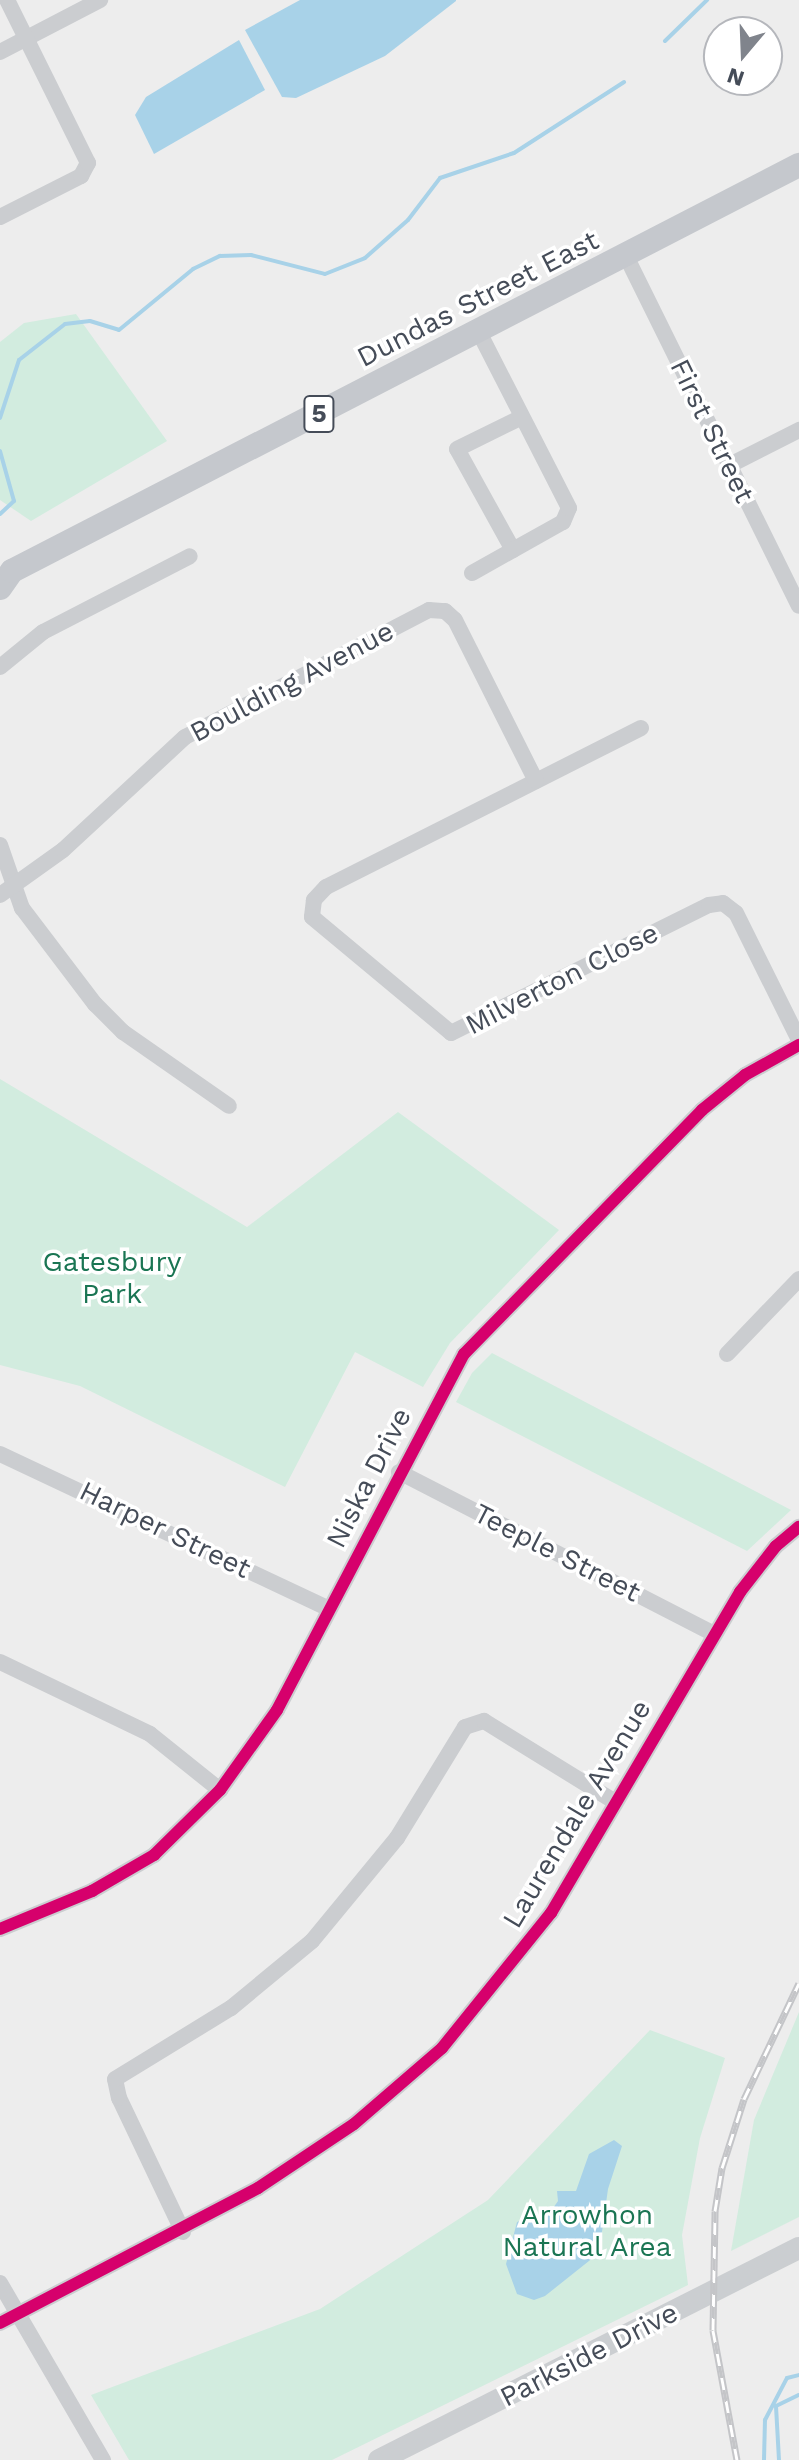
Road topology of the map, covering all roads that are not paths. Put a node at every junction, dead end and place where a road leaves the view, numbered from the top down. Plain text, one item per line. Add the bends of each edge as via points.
1 (7, 0) edge
2 (100, 0) edge
3 (26, 39) junction
4 (0, 52) edge
5 (799, 165) edge
6 (0, 217) edge
7 (626, 256) junction
8 (479, 332) junction
9 (522, 417) junction
10 (799, 430) edge
11 (728, 466) junction
12 (513, 550) junction
13 (190, 556) dead end
14 (472, 573) dead end
15 (4, 576) edge
16 (799, 606) edge
17 (0, 667) edge
18 (641, 728) dead end
19 (536, 781) junction
20 (0, 845) edge
21 (15, 885) junction
22 (0, 895) edge
23 (799, 1043) edge
24 (229, 1106) dead end
25 (799, 1279) edge
26 (727, 1354) dead end
27 (0, 1454) edge
28 (399, 1472) junction
29 (799, 1527) edge
30 (329, 1609) junction
31 (714, 1634) junction
32 (0, 1662) edge
33 (220, 1790) junction
34 (615, 1802) junction
35 (0, 1929) edge
36 (183, 2232) junction
37 (799, 2248) edge
38 (0, 2283) edge
39 (18, 2314) junction
40 (0, 2323) edge
41 (103, 2460) edge
42 (379, 2460) edge

1 - 3 street
2 - 3 street
3 - 4 street
3 - 6 street via 88,163 81,176
5 - 7 main road, Dundas Street East / 5
7 - 8 main road, Dundas Street East / 5
7 - 11 street, First Street
8 - 9 street
8 - 15 main road, Dundas Street East / 5
9 - 12 street via 569,508 563,522
9 - 12 street via 457,449
10 - 11 street
11 - 16 street, First Street
12 - 14 street
13 - 17 street via 43,632
18 - 19 street
19 - 21 street, Boulding Avenue via 455,620 445,611 429,610 185,737 63,850
19 - 23 street, Milverton Close via 326,887 311,908 315,924 451,1033 709,905 723,903 736,913
20 - 21 street
21 - 22 street, Boulding Avenue
21 - 24 street via 22,908 111,1022
23 - 28 street, Niska Drive via 745,1075 702,1110 464,1354
25 - 26 street
27 - 30 street, Harper Street
28 - 30 street, Niska Drive
28 - 31 street, Teeple Street
29 - 31 street, Laurendale Avenue via 757,1567
30 - 33 street, Niska Drive via 261,1737
31 - 34 street, Laurendale Avenue
32 - 33 street via 150,1734
33 - 35 street, Niska Drive via 154,1855 92,1891
34 - 36 street, Laurendale Avenue via 551,1913 442,2048 354,2124
34 - 36 street via 484,1721 465,1727 397,1838 312,1941 231,2008 115,2079 119,2098
36 - 39 street, Laurendale Avenue
37 - 42 main road, Parkside Drive
38 - 39 street
39 - 40 street, Laurendale Avenue
39 - 41 street

